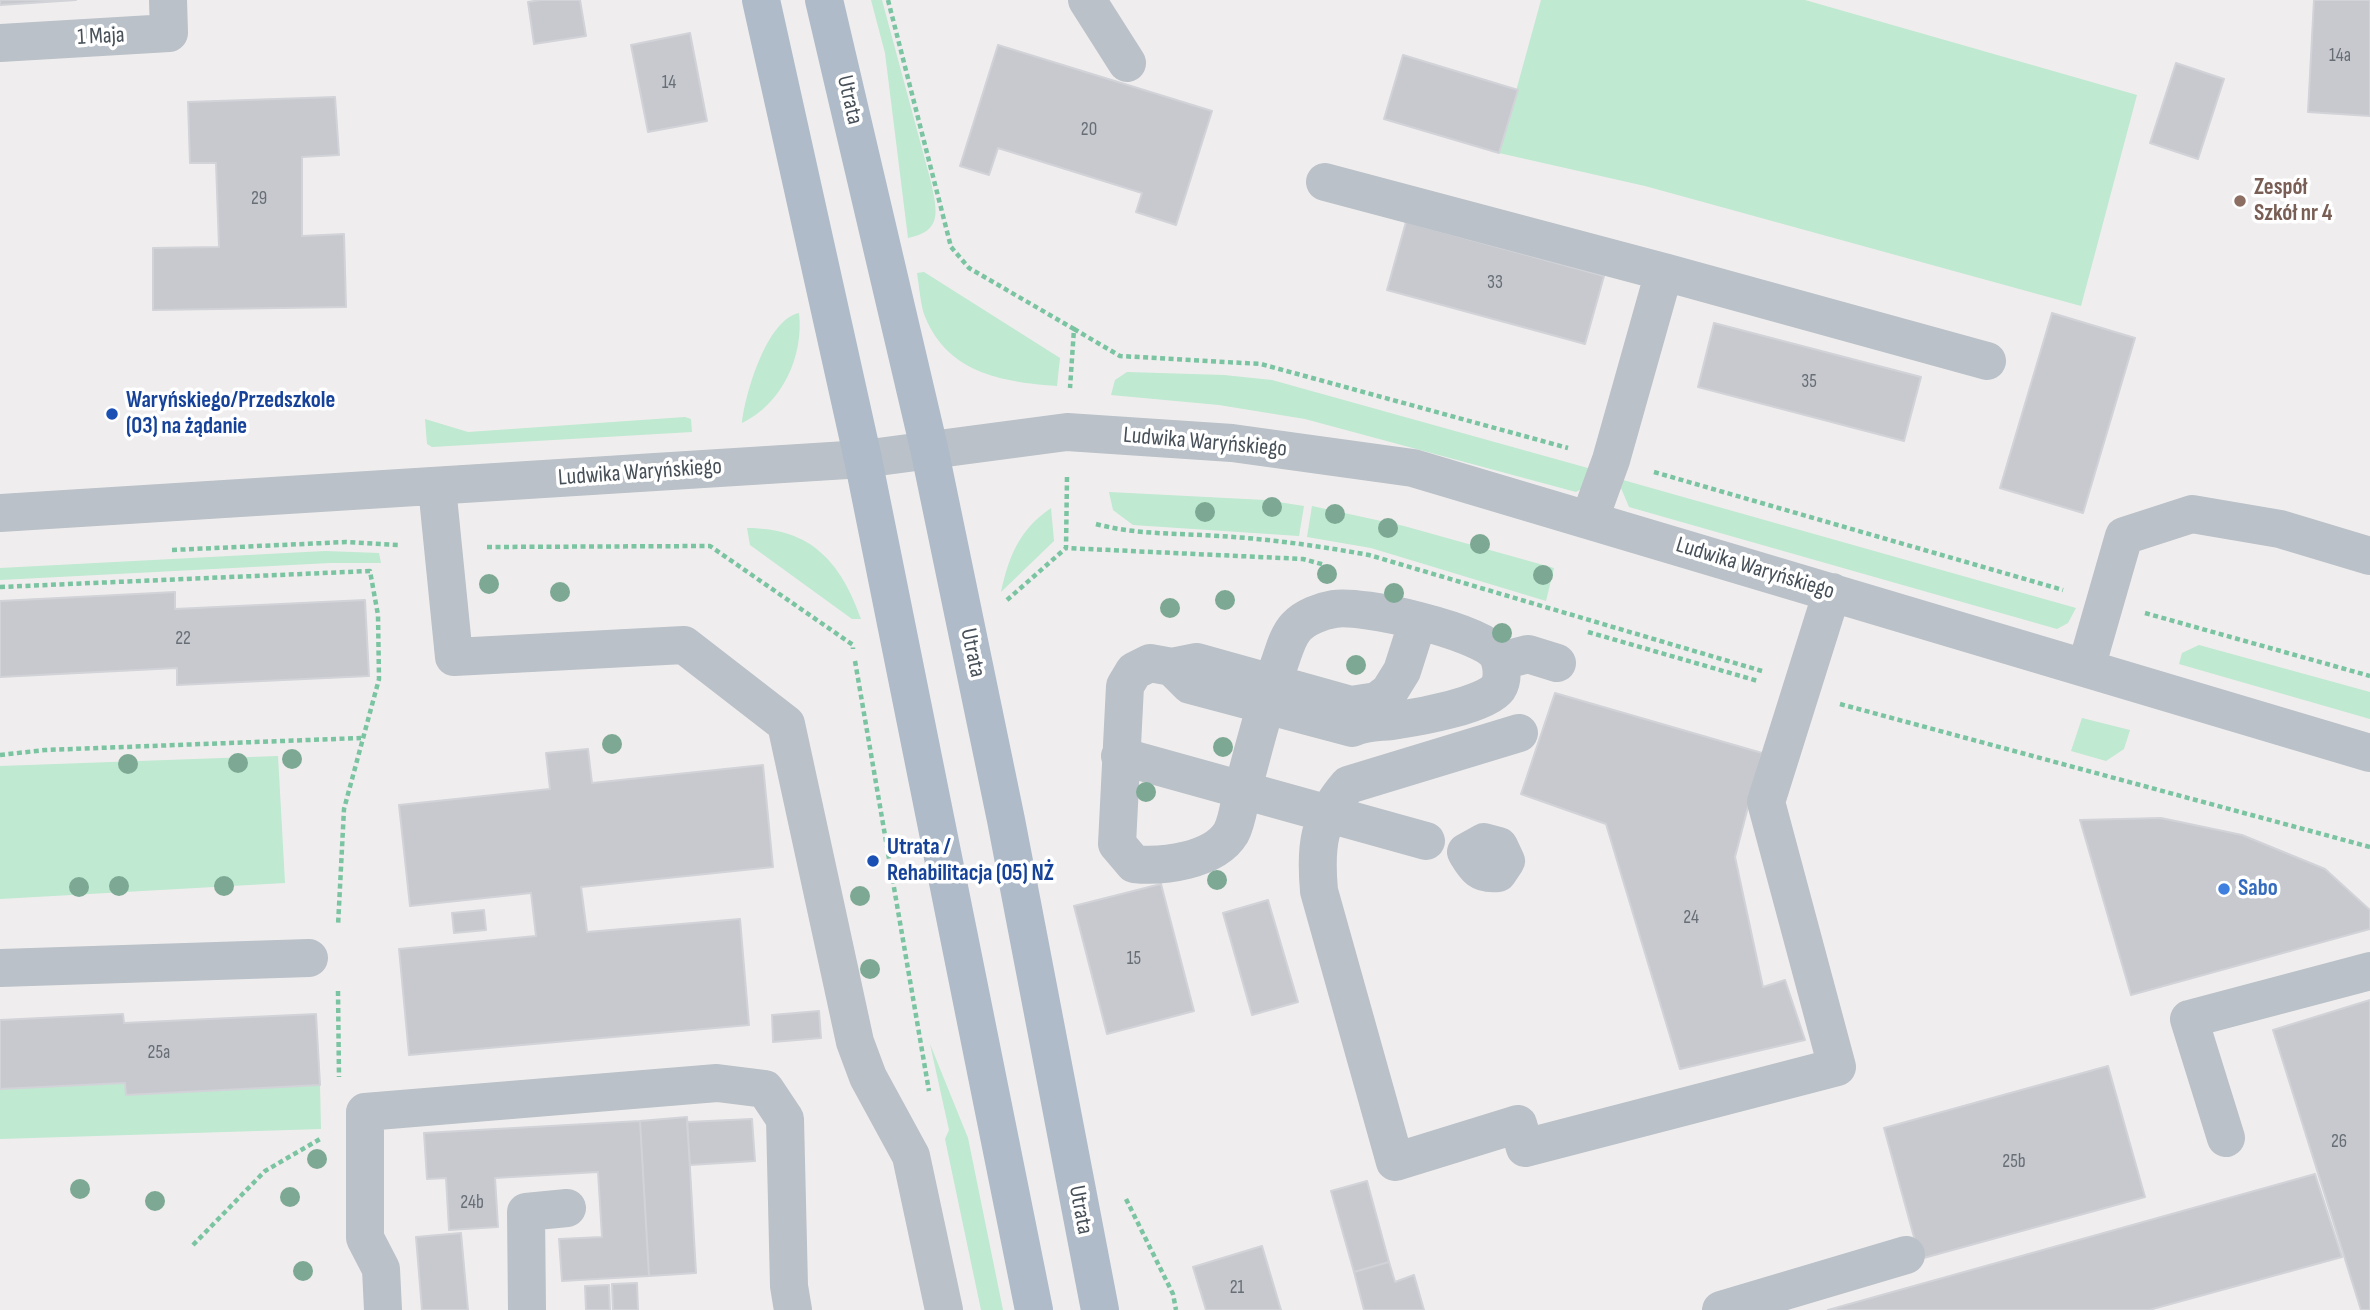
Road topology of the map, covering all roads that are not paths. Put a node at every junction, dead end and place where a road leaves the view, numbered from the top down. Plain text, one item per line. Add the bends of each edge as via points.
1 (168, 0) edge
2 (761, 0) edge
3 (824, 0) edge
4 (1087, 0) edge
5 (0, 43) edge
6 (1128, 63) dead end
7 (1325, 182) dead end
8 (1664, 272) junction
9 (1987, 361) dead end
10 (929, 448) junction
11 (863, 459) junction
12 (437, 487) junction
13 (0, 513) edge
14 (1590, 518) junction
15 (2370, 556) edge
16 (1832, 593) junction
17 (1418, 621) junction
18 (1501, 661) junction
19 (1557, 663) dead end
20 (2087, 668) junction
21 (1402, 671) junction
22 (1270, 694) junction
23 (1436, 712) junction
24 (1357, 714) junction
25 (1519, 733) dead end
26 (2370, 753) edge
27 (1120, 756) junction
28 (1242, 790) junction
29 (1329, 813) junction
30 (1466, 852) dead end
31 (309, 958) dead end
32 (0, 968) edge
33 (2370, 971) edge
34 (2226, 1138) dead end
35 (567, 1208) dead end
36 (1906, 1255) dead end
37 (383, 1310) edge
38 (527, 1310) edge
39 (793, 1310) edge
40 (944, 1310) edge
41 (1034, 1310) edge
42 (1100, 1310) edge
43 (1721, 1310) edge

1 - 5 street, 1 Maja via 169,33
2 - 11 main road
3 - 10 main road, Utrata
4 - 6 street
7 - 8 street
8 - 9 street
8 - 14 street
10 - 11 street, Ludwika Waryńskiego
10 - 14 street, Ludwika Waryńskiego via 1067,432 1232,443 1413,468
10 - 42 main road, Utrata
11 - 12 street, Ludwika Waryńskiego
11 - 41 main road
12 - 13 street, Ludwika Waryńskiego
12 - 40 street via 454,657 684,645 786,724 855,1042 868,1077 911,1156
14 - 16 street, Ludwika Waryńskiego
15 - 20 street via 2280,529 2192,514 2124,536
16 - 20 street, Ludwika Waryńskiego
16 - 29 street via 1766,802 1837,1067 1525,1148 1518,1124 1395,1162 1319,891 1315,852
17 - 18 street via 1479,641
17 - 21 street
17 - 22 street via 1374,610 1336,608 1316,615 1296,627
18 - 19 street via 1528,654
18 - 23 street via 1498,688 1483,699
20 - 26 street, Ludwika Waryńskiego
21 - 23 street via 1412,696
21 - 24 street via 1389,692
22 - 24 street
22 - 27 street via 1196,662 1172,667 1150,663 1133,671 1125,685
22 - 28 street
23 - 24 street via 1415,718
25 - 29 street via 1348,785
27 - 28 street
27 - 28 street via 1117,844 1134,864 1156,866 1214,850 1231,833
28 - 29 street
29 - 30 street via 1426,841 1431,858 1441,861
31 - 32 street
33 - 34 street via 2189,1019
35 - 38 street via 526,1212
36 - 43 street
37 - 39 street via 381,1269 365,1238 365,1112 717,1083 765,1088 785,1119

